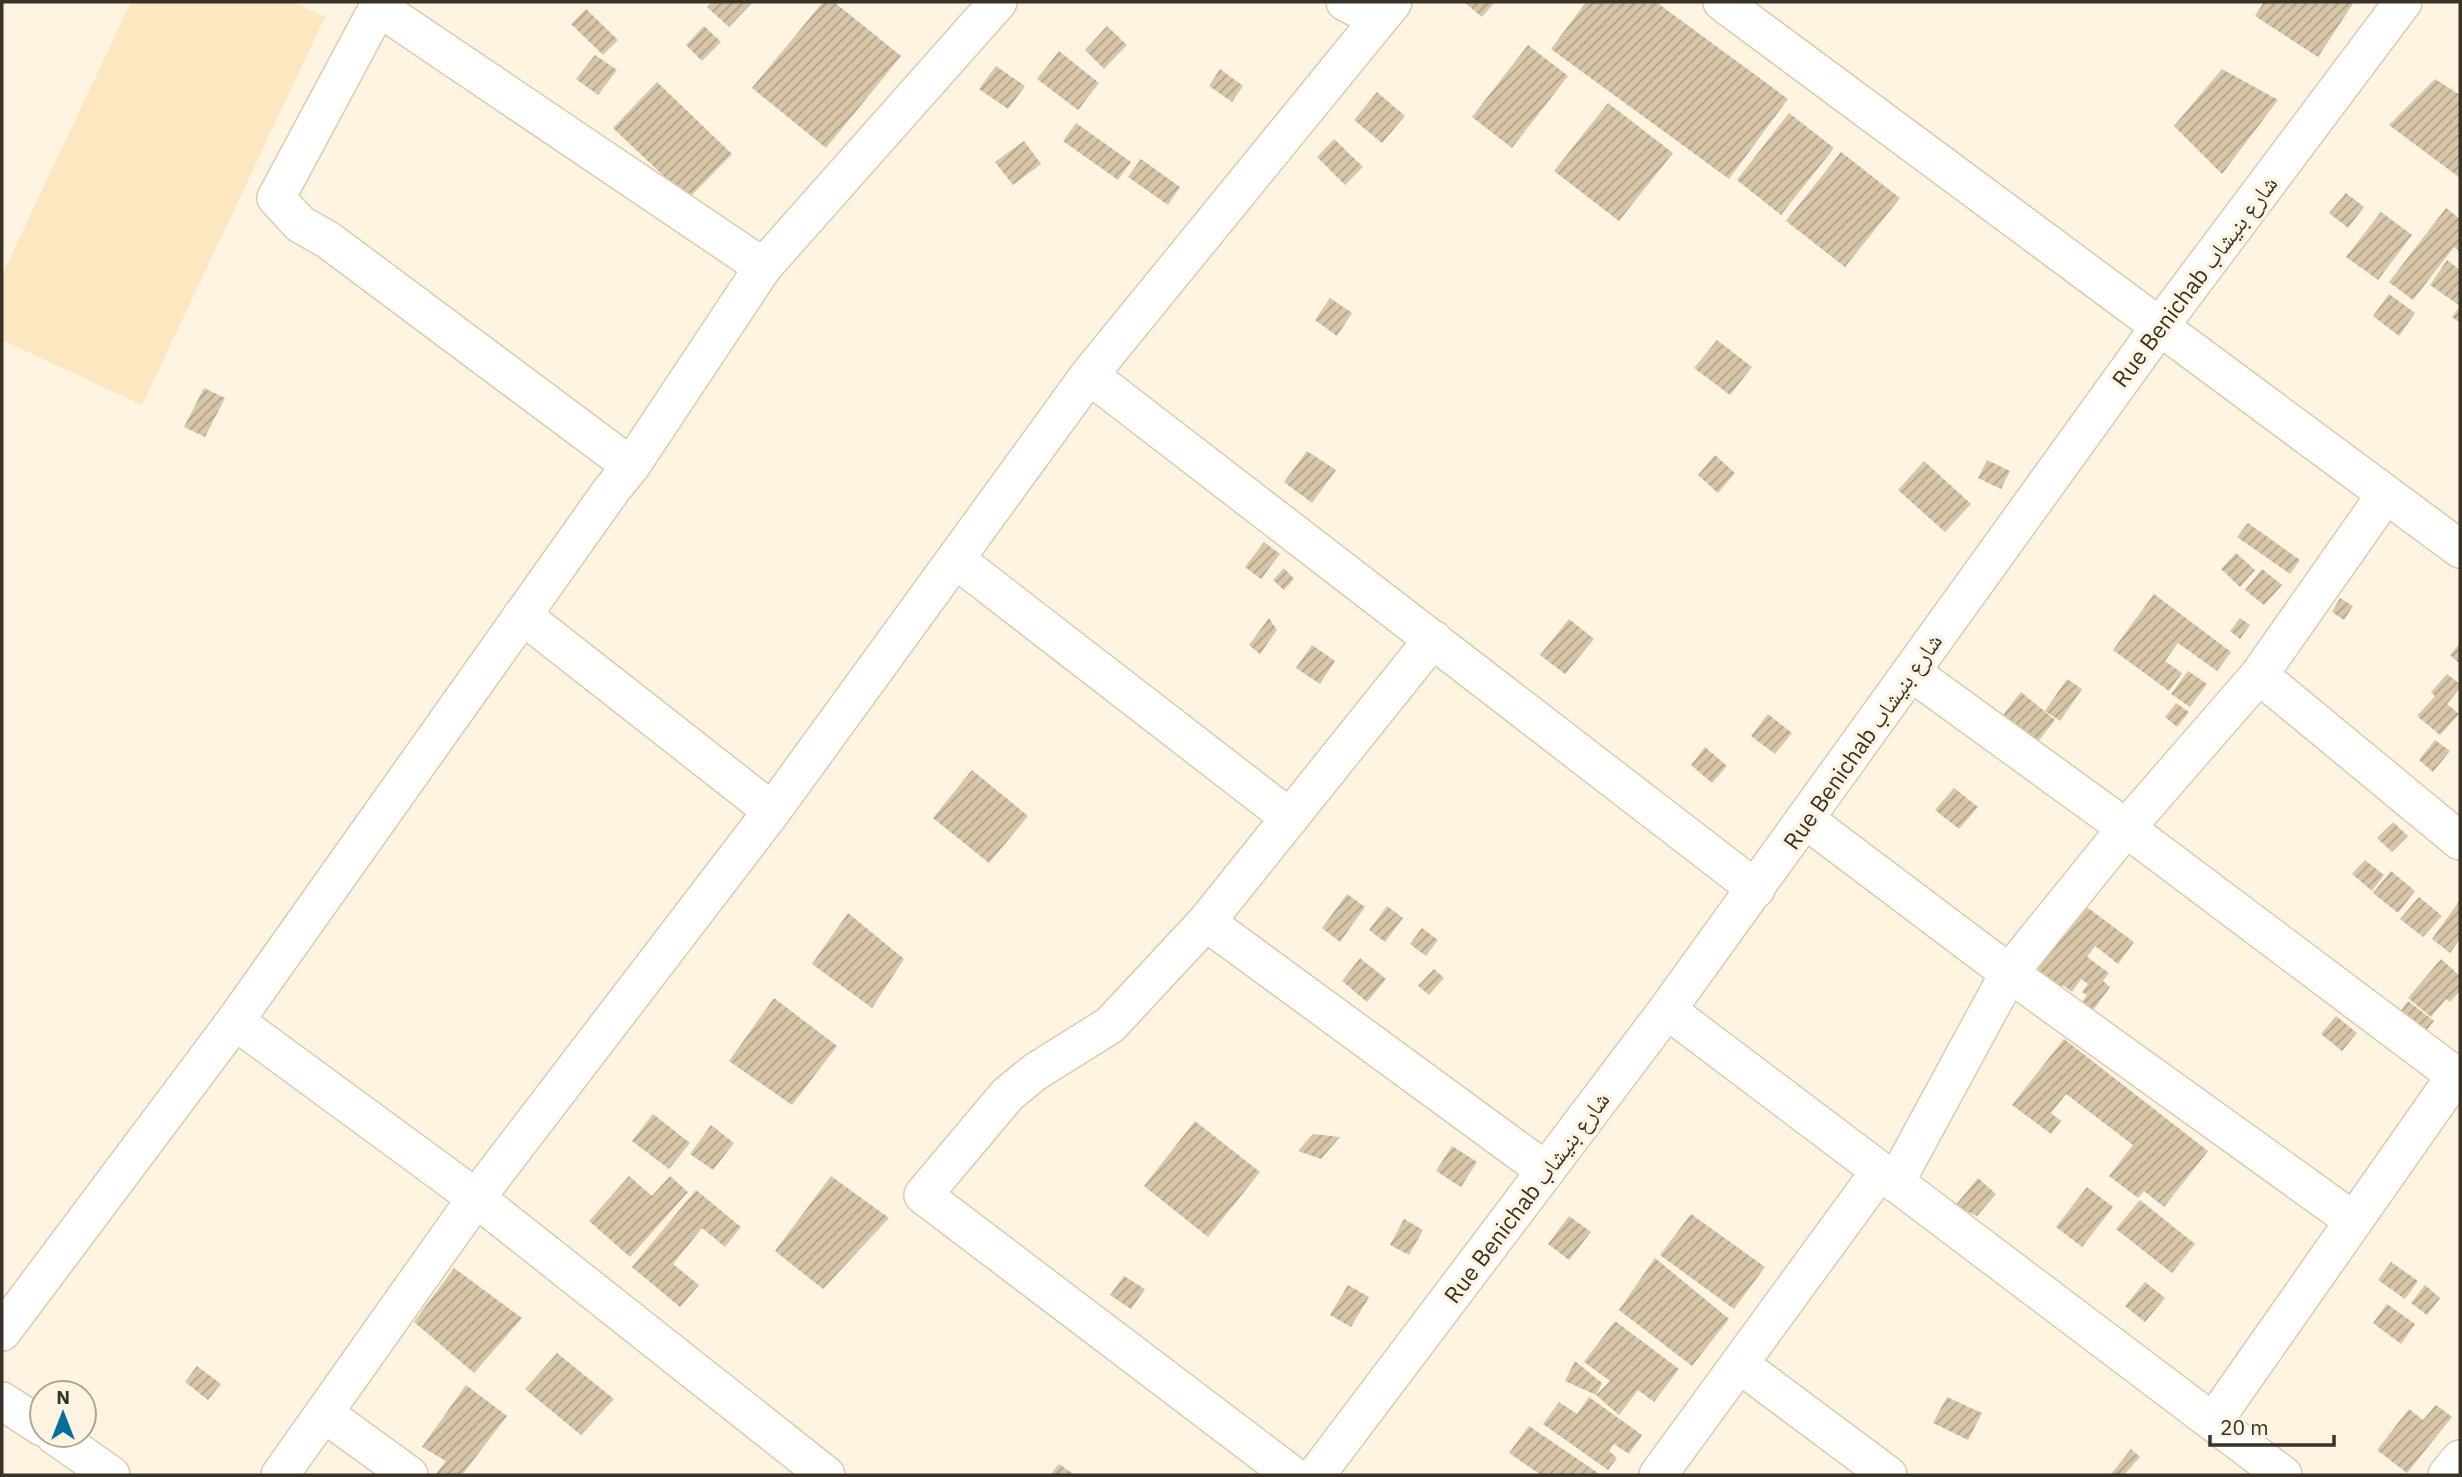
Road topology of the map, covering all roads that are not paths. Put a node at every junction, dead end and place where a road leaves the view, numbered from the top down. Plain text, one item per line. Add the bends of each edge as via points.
1 (998, 2) edge
2 (1345, 2) edge
3 (1722, 2) edge
4 (2403, 2) edge
5 (379, 4) edge
6 (1386, 11) edge
7 (763, 267) junction
8 (2160, 326) junction
9 (1089, 375) junction
10 (631, 466) junction
11 (2386, 494) junction
12 (2460, 549) edge
13 (955, 559) junction
14 (522, 615) junction
15 (1433, 639) junction
16 (1911, 672) junction
17 (2259, 675) junction
18 (772, 811) junction
19 (1290, 818) junction
20 (1806, 820) junction
21 (2126, 828) junction
22 (2460, 841) edge
23 (1756, 889) junction
24 (1206, 922) junction
25 (2009, 973) junction
26 (1667, 1010) junction
27 (235, 1021) junction
28 (2458, 1077) edge
29 (1546, 1171) junction
30 (1888, 1177) junction
31 (476, 1198) junction
32 (2354, 1221) junction
33 (2, 1332) edge
34 (1739, 1364) junction
35 (2, 1401) edge
36 (325, 1414) junction
37 (28, 1418) edge
38 (2213, 1422) junction
39 (74, 1449) edge
40 (2460, 1459) edge
41 (111, 1475) edge
42 (280, 1475) edge
43 (409, 1475) edge
44 (826, 1475) edge
45 (1292, 1475) edge
46 (1316, 1475) edge
47 (1658, 1475) edge
48 (1888, 1475) edge
49 (2283, 1475) edge
50 (2447, 1475) edge

1 - 7 street
2 - 6 street
3 - 8 street
4 - 8 street, Rue Benichab شارع بنيشاب
5 - 7 street
5 - 10 street via 276,198 300,224 328,240
6 - 9 street
7 - 10 street
8 - 11 street
8 - 16 street, Rue Benichab شارع بنيشاب
9 - 13 street
9 - 15 street
10 - 14 street
11 - 12 street
11 - 17 street
13 - 18 street
13 - 19 street
14 - 18 street
14 - 27 street
15 - 19 street
15 - 23 street
16 - 20 street, Rue Benichab شارع بنيشاب
16 - 21 street
17 - 21 street
17 - 22 street
18 - 31 street
19 - 24 street
20 - 23 street, Rue Benichab شارع بنيشاب
20 - 25 street
21 - 25 street
21 - 28 street
23 - 26 street, Rue Benichab شارع بنيشاب
24 - 29 street
24 - 45 street via 1110,1025 1008,1094 923,1195
25 - 30 street
25 - 32 street
26 - 29 street, Rue Benichab شارع بنيشاب
26 - 30 street
27 - 31 street
27 - 33 street
28 - 32 street
29 - 46 street, Rue Benichab شارع بنيشاب
30 - 34 street
30 - 38 street
31 - 36 street
31 - 44 street
32 - 38 street
34 - 47 street
34 - 48 street
35 - 37 street
36 - 42 street
36 - 43 street
38 - 49 street
39 - 41 street
40 - 50 street

